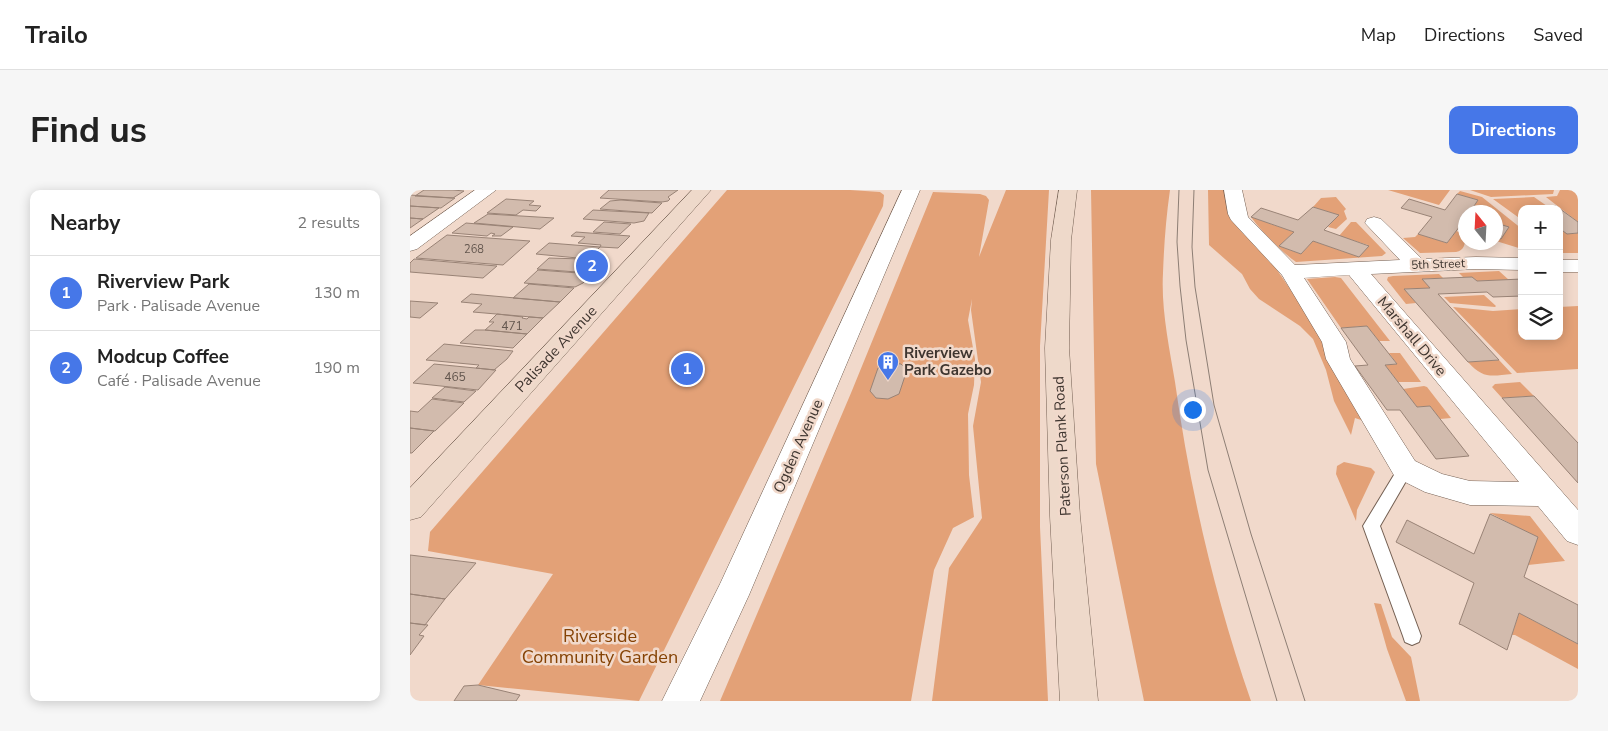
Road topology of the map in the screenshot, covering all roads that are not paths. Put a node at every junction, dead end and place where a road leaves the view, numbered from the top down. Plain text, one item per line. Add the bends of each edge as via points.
1 (487, 190) edge
2 (702, 190) edge
3 (911, 190) edge
4 (1068, 190) edge
5 (1233, 190) edge
6 (1374, 223) dead end
7 (410, 245) edge
8 (1518, 264) edge
9 (1416, 265) junction
10 (1563, 266) edge
11 (1578, 266) edge
12 (1355, 269) junction
13 (1290, 272) junction
14 (1405, 469) junction
15 (1546, 494) junction
16 (410, 508) edge
17 (1578, 532) edge
18 (1412, 636) dead end
19 (681, 701) edge
20 (1079, 701) edge

1 - 7 street
2 - 16 main road, Palisade Avenue
3 - 19 street, Ogden Avenue via 732,594
4 - 20 main road, Paterson Plank Road via 1061,240 1057,348 1064,516
5 - 13 street via 1240,220
6 - 9 street
8 - 9 street, 5th Street
9 - 12 street, 5th Street
10 - 11 street
12 - 13 street
12 - 15 street, Marshall Drive
13 - 14 street via 1334,342 1338,359
14 - 15 street via 1435,484 1470,493
14 - 18 lane via 1371,526
15 - 17 street, Marshall Drive

